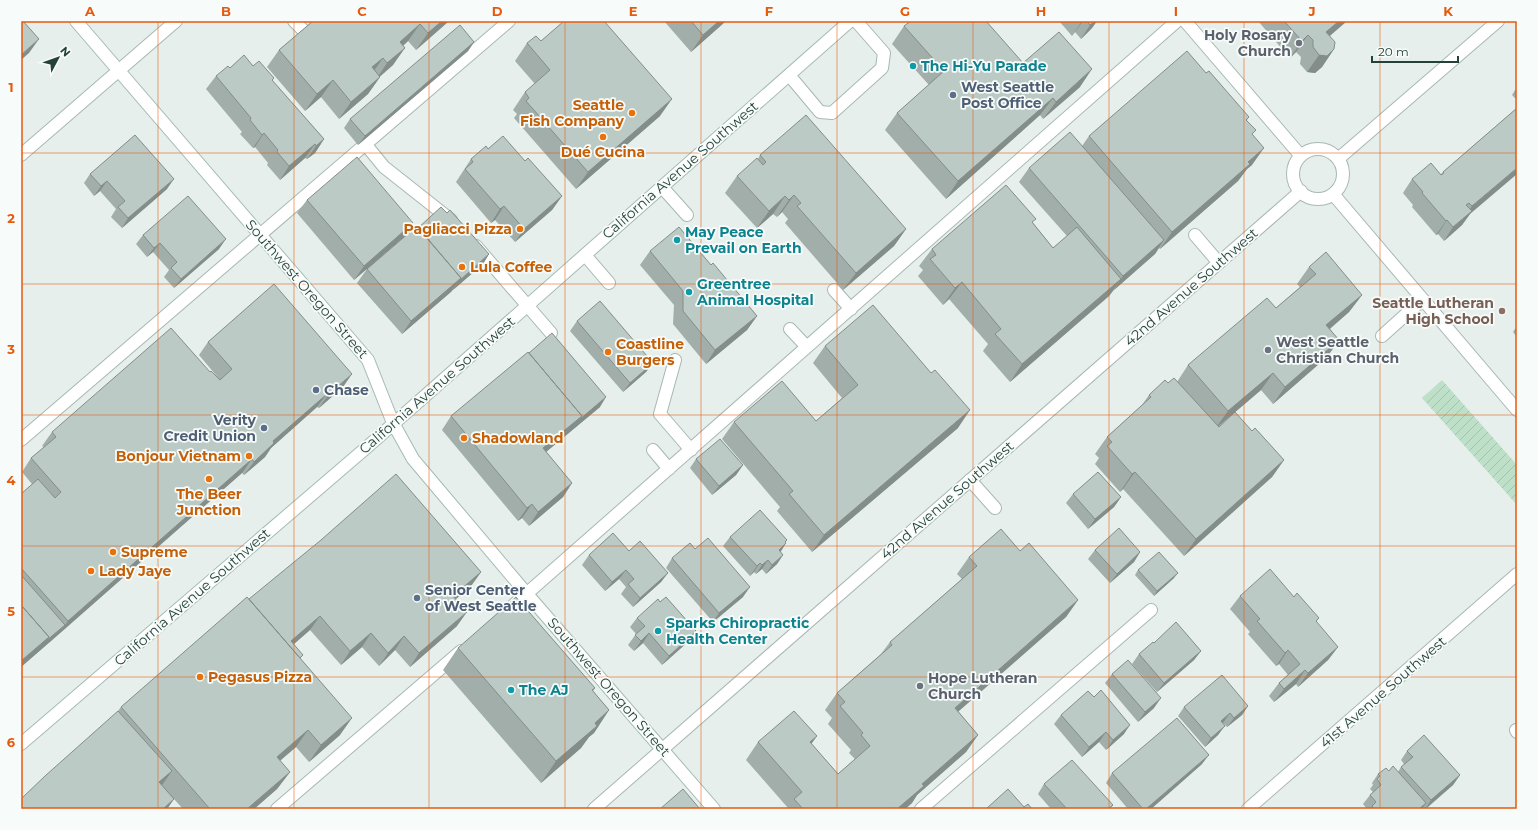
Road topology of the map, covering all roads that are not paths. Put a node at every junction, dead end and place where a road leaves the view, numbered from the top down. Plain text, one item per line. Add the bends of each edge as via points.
1 (76, 21) edge
2 (176, 21) edge
3 (294, 21) edge
4 (509, 21) edge
5 (850, 21) edge
6 (856, 21) edge
7 (1177, 21) edge
8 (1184, 21) edge
9 (1498, 21) edge
10 (304, 32) edge
11 (118, 70) junction
12 (789, 75) junction
13 (366, 145) junction
14 (21, 155) edge
15 (1301, 156) junction
16 (1338, 159) junction
17 (662, 187) junction
18 (1301, 192) junction
19 (1333, 194) junction
20 (687, 214) dead end
21 (458, 226) edge
22 (260, 235) junction
23 (1195, 236) edge
24 (468, 238) edge
25 (585, 255) junction
26 (1219, 263) junction
27 (609, 283) dead end
28 (834, 290) dead end
29 (1422, 300) junction
30 (528, 305) junction
31 (851, 309) junction
32 (790, 329) dead end
33 (551, 333) edge
34 (1382, 336) dead end
35 (807, 347) junction
36 (675, 360) dead end
37 (1517, 410) edge
38 (393, 423) junction
39 (21, 440) edge
40 (653, 450) dead end
41 (691, 450) junction
42 (669, 469) junction
43 (970, 480) junction
44 (994, 508) dead end
45 (1517, 574) edge
46 (527, 594) junction
47 (1151, 610) dead end
48 (497, 620) edge
49 (468, 645) edge
50 (21, 744) edge
51 (663, 749) junction
52 (277, 809) edge
53 (594, 809) edge
54 (714, 809) edge
55 (921, 809) edge
56 (1248, 809) edge

1 - 11 street, Southwest Oregon Street
2 - 11 street
3 - 10 street
4 - 13 street
5 - 12 street, California Avenue Southwest
6 - 12 street via 884,54 882,68 832,113 820,112
7 - 31 street
8 - 15 street
9 - 16 street
11 - 14 street
11 - 22 street, Southwest Oregon Street
12 - 17 street, California Avenue Southwest
13 - 21 street via 384,167
13 - 22 street
15 - 16 street via 1320,149
15 - 18 street via 1293,172 1294,180
16 - 19 street via 1343,172 1342,180
17 - 20 street
17 - 25 street, California Avenue Southwest
18 - 19 street via 1316,199
18 - 26 street, 42nd Avenue Southwest
19 - 29 street
22 - 38 street, Southwest Oregon Street via 368,360
22 - 39 street
23 - 26 street
24 - 30 street
25 - 27 street
25 - 30 street, California Avenue Southwest
26 - 43 street, 42nd Avenue Southwest
28 - 31 street
29 - 34 street
29 - 37 street
30 - 33 street
30 - 38 street, California Avenue Southwest
31 - 35 street
32 - 35 street
35 - 41 street
36 - 41 street via 660,414
38 - 46 street, Southwest Oregon Street via 413,459
38 - 50 street, California Avenue Southwest
40 - 42 street
41 - 42 street
42 - 46 street
43 - 44 street
43 - 51 street, 42nd Avenue Southwest
45 - 56 street, 41st Avenue Southwest
46 - 48 street
46 - 51 street, Southwest Oregon Street
47 - 55 street
49 - 52 street
51 - 53 street, 42nd Avenue Southwest
51 - 54 street, Southwest Oregon Street

